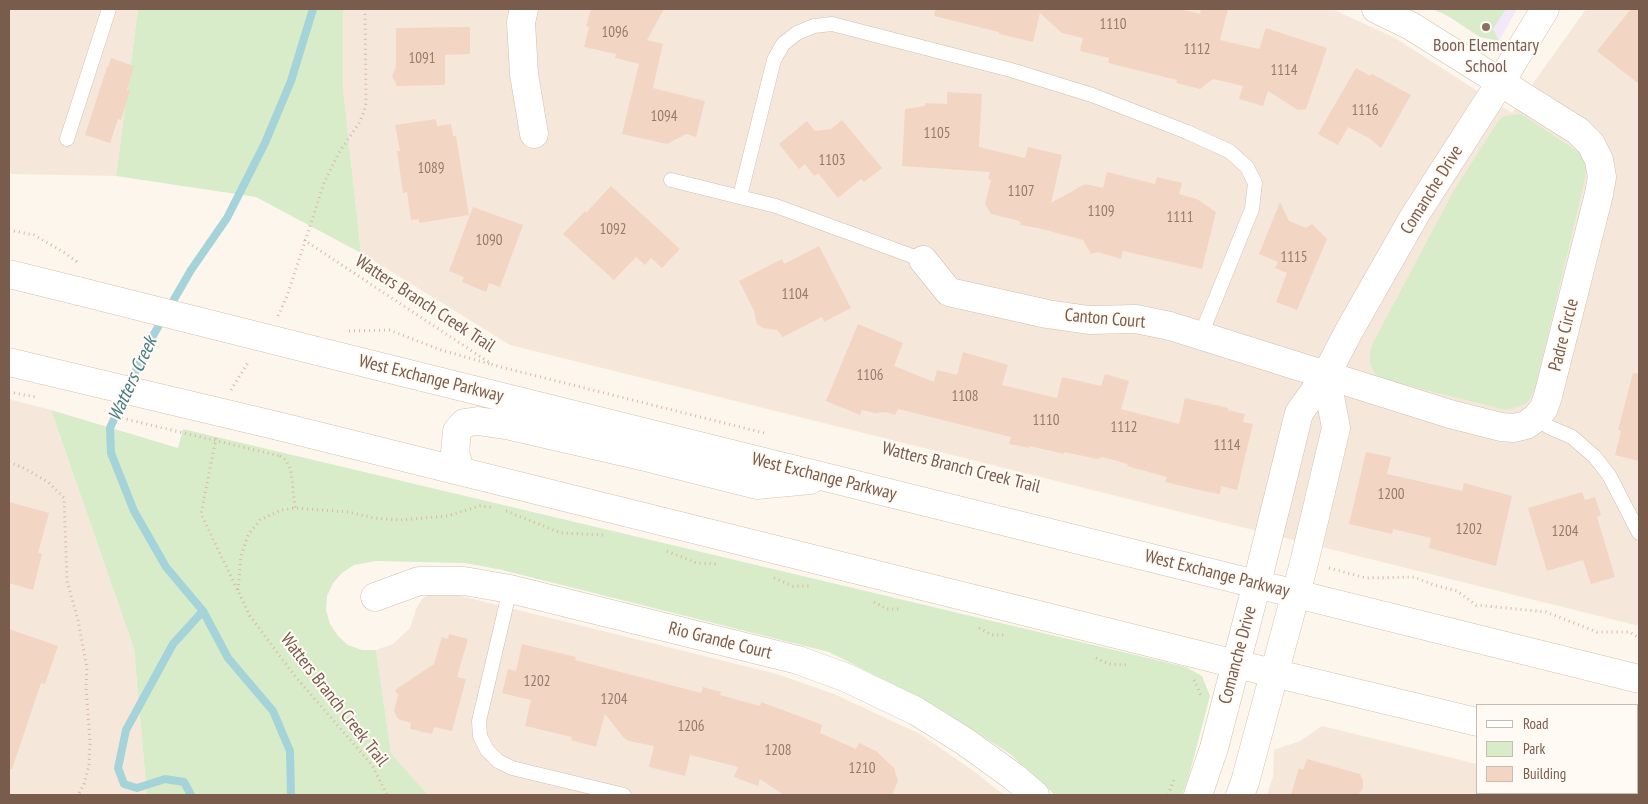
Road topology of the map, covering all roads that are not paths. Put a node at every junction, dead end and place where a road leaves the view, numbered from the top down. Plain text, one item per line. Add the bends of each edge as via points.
1 (109, 9) edge
2 (524, 9) edge
3 (1376, 9) edge
4 (1545, 9) edge
5 (1500, 83) junction
6 (534, 134) dead end
7 (67, 139) dead end
8 (671, 180) dead end
9 (740, 196) junction
10 (923, 260) joint
11 (9, 274) edge
12 (1200, 337) junction
13 (9, 362) edge
14 (1326, 375) junction
15 (1536, 418) junction
16 (460, 471) junction
17 (829, 478) junction
18 (1639, 533) edge
19 (1257, 584) junction
20 (510, 589) junction
21 (1296, 593) junction
22 (375, 597) dead end
23 (1236, 664) junction
24 (1274, 673) junction
25 (1639, 679) edge
26 (1476, 722) edge
27 (624, 795) edge
28 (1035, 795) edge
29 (1198, 795) edge
30 (1240, 795) edge

1 - 7 lane
2 - 6 main road via 521,22 524,74
3 - 5 main road, Padre Circle via 1411,26
4 - 5 main road, Comanche Drive
5 - 14 main road, Comanche Drive via 1415,216
5 - 15 main road, Padre Circle via 1578,131 1591,144 1599,160 1602,177 1548,396
8 - 9 lane
9 - 10 lane via 785,209
9 - 12 lane via 774,60 783,44 814,26 832,24 850,28 1083,92 1229,151 1247,167 1255,183 1252,209
10 - 12 main road, Canton Court via 949,292 1089,320 1136,318
11 - 17 main road, West Exchange Parkway, bridge via 83,280 317,351
12 - 14 main road, Canton Court
13 - 16 main road, bridge
14 - 15 main road via 1501,427 1526,425
14 - 19 main road, Comanche Drive via 1299,413
14 - 21 main road via 1336,428
15 - 18 lane via 1572,437 1595,456 1609,474
16 - 17 main road via 455,452 457,431 464,423 478,421 646,457 757,486
16 - 23 main road
17 - 19 main road, West Exchange Parkway
19 - 21 main road, West Exchange Parkway
19 - 23 main road, Comanche Drive
20 - 22 main road, Rio Grande Court via 464,581 419,581
20 - 27 lane via 478,721 480,736 487,750 512,768
20 - 28 main road, Rio Grande Court via 798,660 847,678 916,711 964,741
21 - 24 main road
21 - 25 main road, West Exchange Parkway
23 - 24 main road
23 - 29 main road, Comanche Drive
24 - 26 main road
24 - 30 main road

